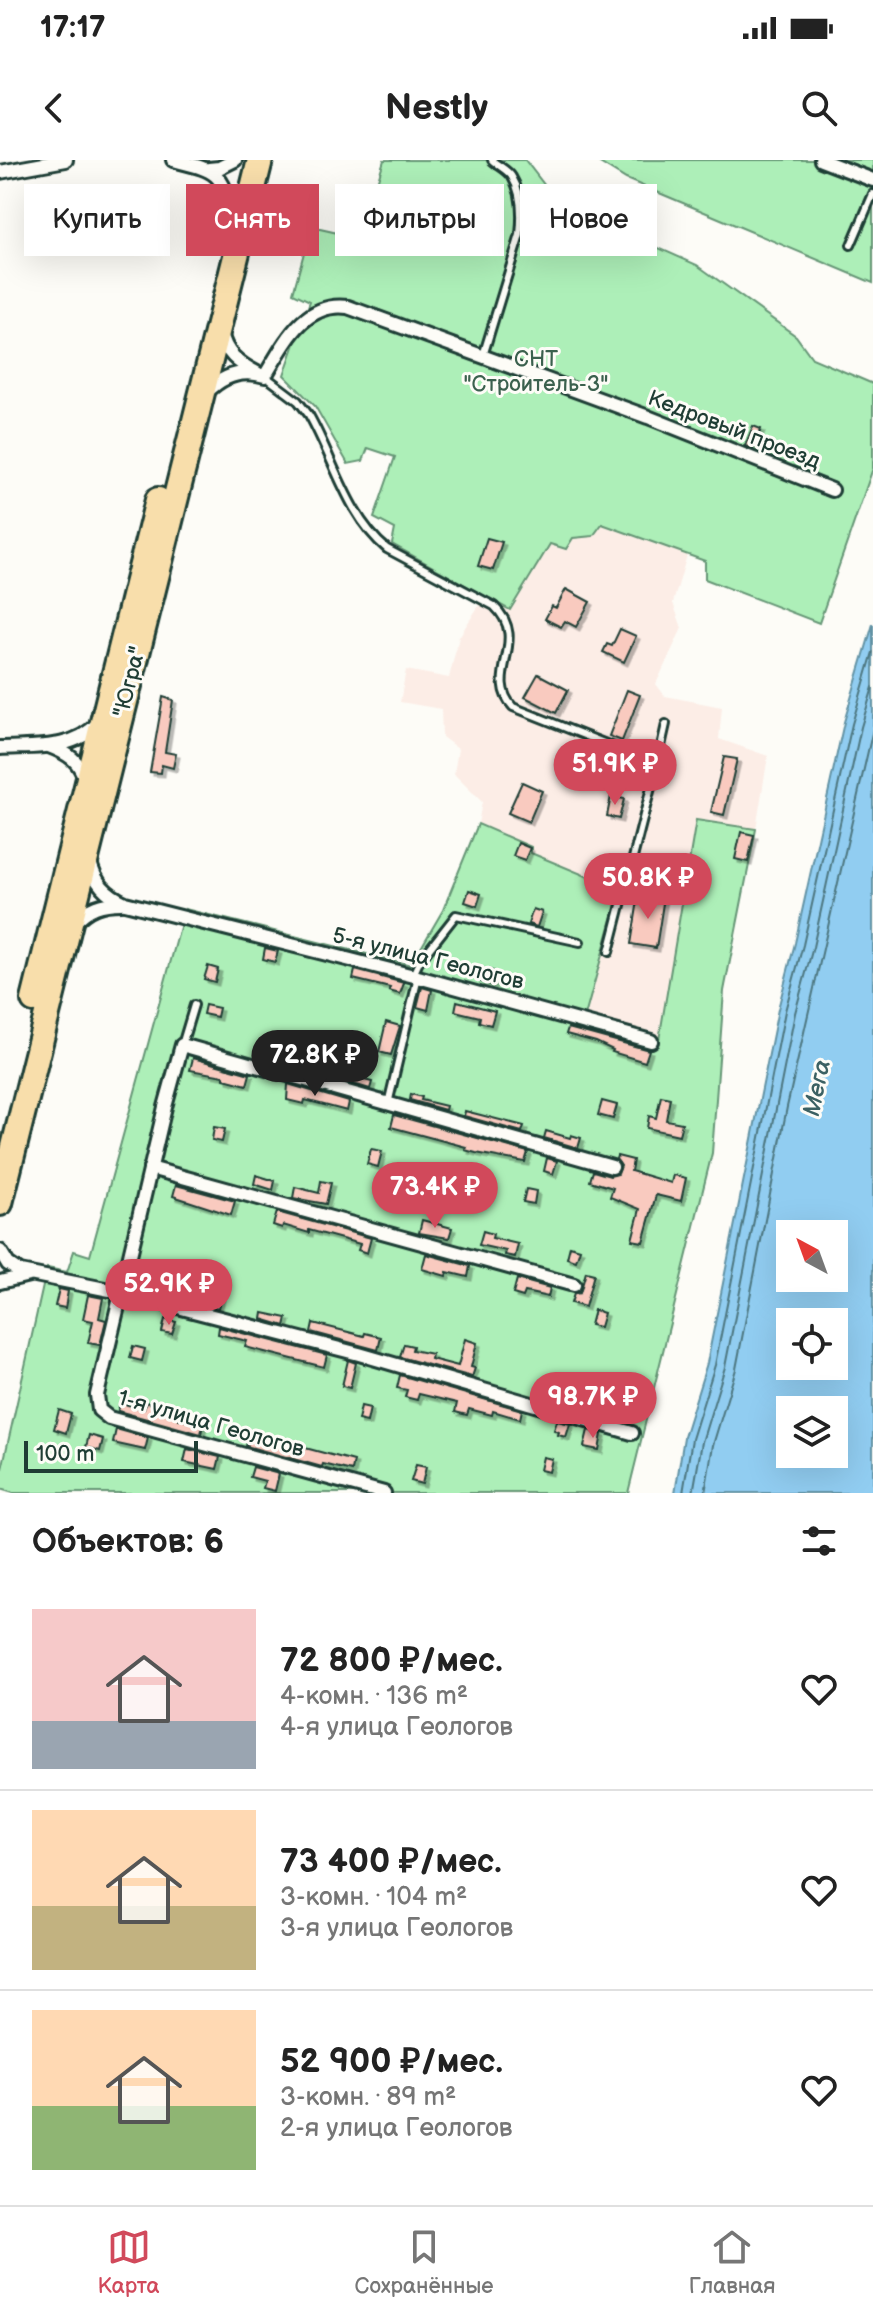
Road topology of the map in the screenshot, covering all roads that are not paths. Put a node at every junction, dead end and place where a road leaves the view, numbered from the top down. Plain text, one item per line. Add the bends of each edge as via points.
1 (66, 160) edge
2 (173, 160) edge
3 (235, 160) edge
4 (244, 160) edge
5 (260, 160) edge
6 (492, 160) edge
7 (821, 160) edge
8 (209, 169) junction
9 (0, 172) edge
10 (873, 180) edge
11 (223, 184) edge
12 (238, 184) edge
13 (873, 194) edge
14 (851, 245) dead end
15 (219, 256) edge
16 (221, 318) junction
17 (483, 356) junction
18 (262, 375) junction
19 (199, 405) junction
20 (832, 490) dead end
21 (105, 715) junction
22 (666, 724) dead end
23 (49, 746) junction
24 (0, 748) edge
25 (657, 764) junction
26 (86, 791) junction
27 (90, 847) junction
28 (125, 903) junction
29 (67, 937) junction
30 (580, 942) dead end
31 (609, 952) dead end
32 (416, 976) junction
33 (194, 1005) dead end
34 (651, 1041) dead end
35 (182, 1045) junction
36 (388, 1104) junction
37 (0, 1136) edge
38 (612, 1167) dead end
39 (150, 1168) junction
40 (0, 1203) edge
41 (0, 1251) edge
42 (33, 1275) junction
43 (0, 1282) edge
44 (574, 1285) dead end
45 (120, 1292) junction
46 (632, 1433) dead end
47 (384, 1493) edge

1 - 9 street
2 - 8 street
3 - 8 street
4 - 12 highway, "Югра"
5 - 16 highway, "Югра"
6 - 17 lane via 512,177 521,219
7 - 10 street
8 - 11 street
13 - 14 lane
15 - 21 highway, "Югра"
16 - 18 street via 229,353
16 - 19 highway, "Югра"
17 - 18 street, Кедровый проезд via 348,307 331,307 305,318
17 - 20 street, Кедровый проезд
18 - 19 street via 219,380
18 - 25 lane via 309,415 358,516 375,539 503,615 510,635 502,688 513,707
19 - 27 highway, "Югра"
21 - 23 street via 87,734
21 - 26 highway, "Югра"
22 - 25 lane
23 - 24 street
23 - 26 street via 73,758 82,769
25 - 31 lane
26 - 37 highway, "Югра"
27 - 28 street via 100,885
27 - 29 highway, "Югра"
28 - 29 street via 91,908
28 - 32 street, 5-я улица Геологов
29 - 40 highway, "Югра"
30 - 32 lane via 456,915 419,962
32 - 34 street, 5-я улица Геологов
32 - 36 lane
33 - 35 lane
35 - 36 street
35 - 39 street
36 - 38 street
39 - 44 street
39 - 45 street
41 - 42 street via 14,1268
42 - 43 street
42 - 45 street
45 - 46 street
45 - 47 street, 1-я улица Геологов via 97,1395 104,1416

